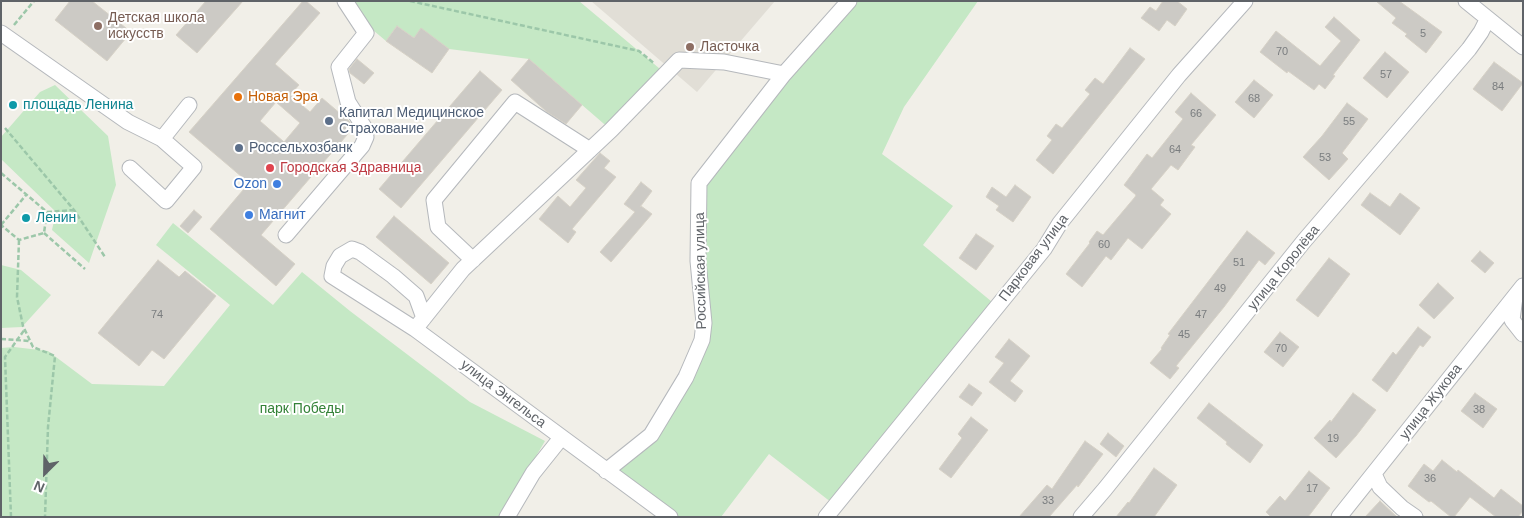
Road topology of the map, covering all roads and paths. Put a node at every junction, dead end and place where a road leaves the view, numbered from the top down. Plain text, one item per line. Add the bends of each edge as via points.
1 (34, 1) edge
2 (345, 1) edge
3 (410, 1) edge
4 (849, 1) edge
5 (1245, 1) edge
6 (1466, 1) edge
7 (1487, 20) junction
8 (3, 34) edge
9 (1523, 47) edge
10 (666, 74) junction
11 (784, 74) junction
12 (189, 105) dead end
13 (5, 128) dead end
14 (162, 139) junction
15 (590, 150) junction
16 (130, 168) dead end
17 (1, 173) edge
18 (26, 195) junction
19 (74, 210) junction
20 (47, 212) junction
21 (1, 225) edge
22 (44, 233) junction
23 (286, 235) dead end
24 (19, 240) junction
25 (105, 257) dead end
26 (473, 260) junction
27 (85, 269) dead end
28 (1519, 291) edge
29 (420, 323) junction
30 (25, 329) junction
31 (1523, 334) edge
32 (1, 339) edge
33 (18, 339) junction
34 (30, 341) junction
35 (561, 438) junction
36 (606, 471) junction
37 (1374, 474) junction
38 (11, 517) edge
39 (45, 517) edge
40 (506, 517) edge
41 (670, 517) edge
42 (826, 517) edge
43 (1081, 517) edge
44 (1339, 517) edge
45 (1415, 517) edge

1 - 8 path
2 - 23 street via 366,33 339,66 348,102 364,127 366,137 362,146
3 - 10 path via 639,51
4 - 11 street, Российская улица
5 - 42 street, Парковая улица via 1179,75 1060,223 1044,249
6 - 7 street
7 - 9 street
7 - 43 street, улица Королёва via 1469,49 1304,241
8 - 14 street via 128,122
10 - 11 street via 679,60 724,62
10 - 15 street
11 - 36 street, Российская улица via 699,183 698,261 704,323 702,340 686,376 651,434
12 - 14 street
13 - 19 path
14 - 16 street via 194,167 166,201
15 - 26 street
15 - 26 street via 515,102 434,200 438,227
17 - 18 path
18 - 20 path
18 - 21 path
19 - 20 path
19 - 25 path
20 - 22 path
21 - 24 path
22 - 24 path
22 - 27 path
24 - 30 path via 16,297
26 - 29 street
28 - 31 street via 1512,320
28 - 37 street, улица Жукова
29 - 29 street, улица Энгельса via 332,276 340,256 352,249 360,252 393,276 416,296
29 - 35 street, улица Энгельса
30 - 33 path
30 - 34 path
32 - 33 path
33 - 34 path
33 - 38 path via 5,357
34 - 39 path via 33,347 55,356 48,427
35 - 36 street, улица Энгельса
35 - 40 street via 533,473
36 - 41 street, улица Энгельса
37 - 44 street, улица Жукова
37 - 45 street via 1380,487

